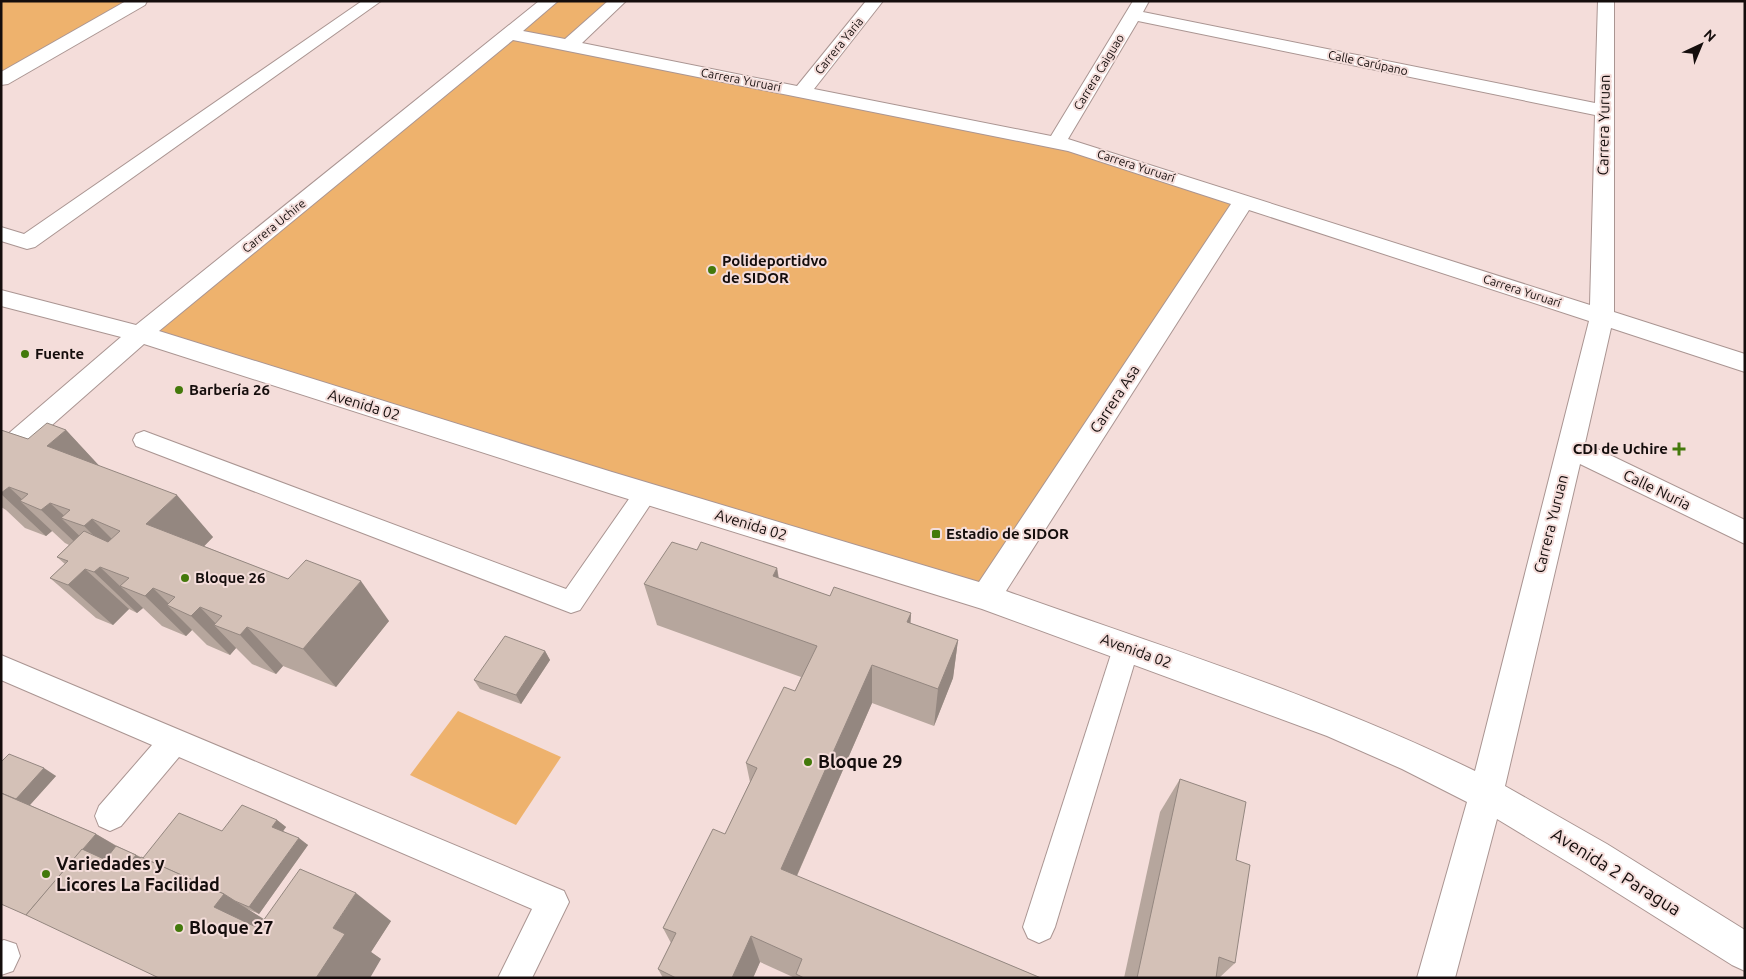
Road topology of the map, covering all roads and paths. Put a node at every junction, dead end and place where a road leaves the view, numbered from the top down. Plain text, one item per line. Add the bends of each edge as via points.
1 (110, 1) edge
2 (373, 1) edge
3 (550, 1) edge
4 (618, 1) edge
5 (876, 1) edge
6 (1606, 1) edge
7 (135, 3) edge
8 (1137, 8) edge
9 (511, 34) junction
10 (568, 46) junction
11 (1, 80) edge
12 (802, 92) junction
13 (1604, 111) junction
14 (1057, 142) junction
15 (1244, 201) junction
16 (1, 234) edge
17 (1, 298) edge
18 (1602, 317) junction
19 (140, 334) junction
20 (1745, 364) edge
21 (144, 440) dead end
22 (1570, 447) junction
23 (1, 455) edge
24 (646, 493) junction
25 (1745, 533) edge
26 (986, 597) junction
27 (1126, 648) junction
28 (1, 667) edge
29 (174, 741) junction
30 (1486, 794) junction
31 (110, 816) dead end
32 (1038, 927) dead end
33 (1745, 952) edge
34 (514, 978) edge
35 (1436, 978) edge

1 - 7 street
2 - 16 street via 27,242
3 - 9 street, Carrera Uchire
4 - 10 street
5 - 12 street, Carrera Yaria
6 - 13 street, Carrera Yuruan
7 - 11 street
8 - 13 street, Calle Carúpano
8 - 14 street, Carrera Caiguao
9 - 10 street, Carrera Yuruarí
9 - 19 street, Carrera Uchire
10 - 12 street, Carrera Yuruarí
12 - 14 street, Carrera Yuruarí
13 - 18 street, Carrera Yuruan
14 - 15 street, Carrera Yuruarí
15 - 18 street, Carrera Yuruarí
15 - 26 street, Carrera Asa
17 - 19 street, Avenida 02
18 - 20 street, Carrera Yuruarí
18 - 22 street, Carrera Yuruan
19 - 23 street, Carrera Uchire
19 - 24 street, Avenida 02
21 - 24 lane via 571,602
22 - 25 street, Calle Nuria
22 - 30 street, Carrera Yuruan
24 - 26 street, Avenida 02
26 - 27 street, Avenida 02
27 - 30 street, Avenida 02 via 1336,724
27 - 32 lane
28 - 29 lane
29 - 31 lane
29 - 34 lane via 554,902
30 - 33 street, Avenida 2 Paragua
30 - 35 street, Carrera Yuruan

